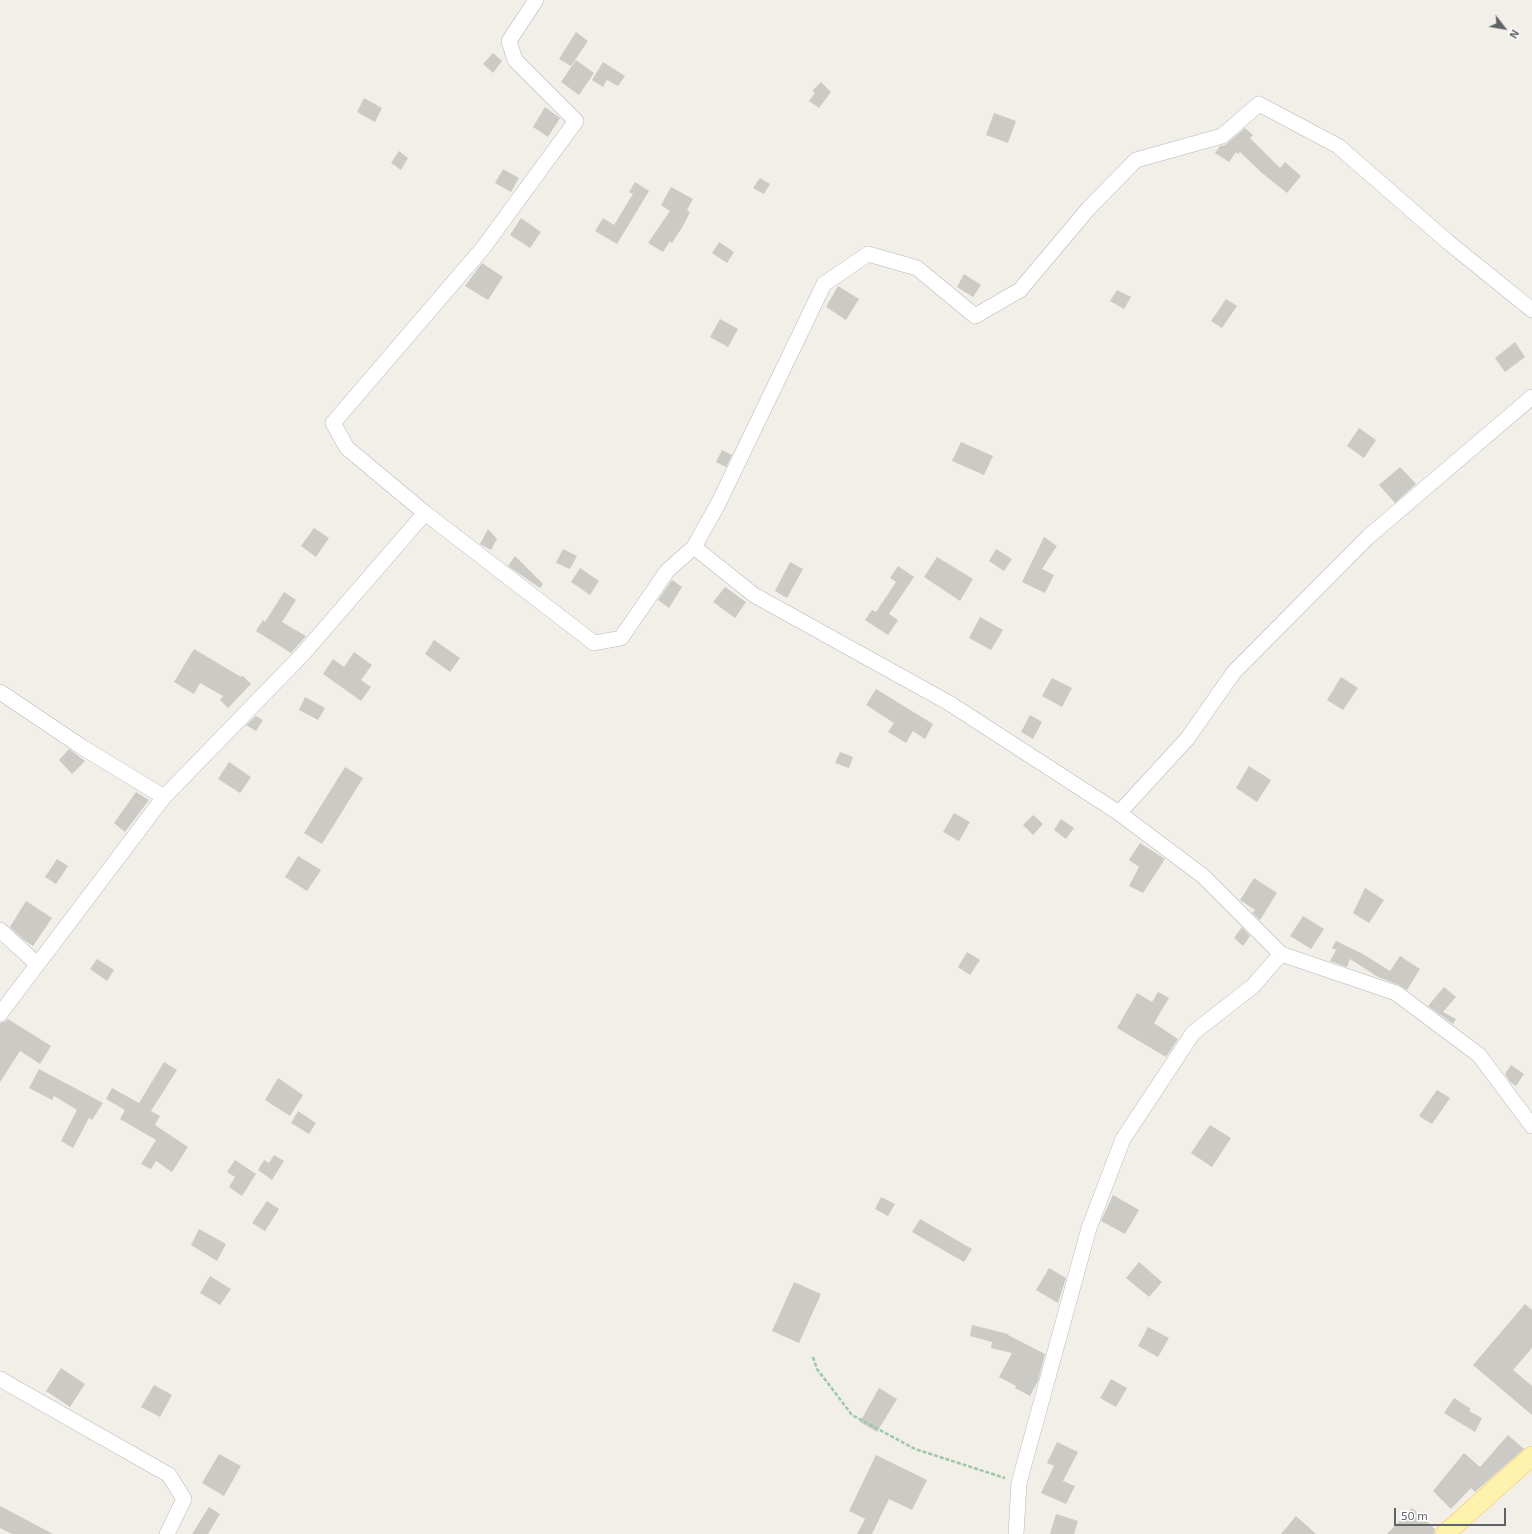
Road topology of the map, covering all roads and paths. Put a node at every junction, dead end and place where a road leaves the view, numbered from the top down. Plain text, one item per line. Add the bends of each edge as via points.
1 (536, 0) edge
2 (1532, 310) edge
3 (1532, 396) edge
4 (425, 512) junction
5 (694, 547) junction
6 (0, 692) edge
7 (164, 796) junction
8 (1119, 813) junction
9 (0, 930) edge
10 (1281, 954) junction
11 (37, 964) junction
12 (0, 1014) edge
13 (1532, 1126) edge
14 (813, 1357) dead end
15 (0, 1379) edge
16 (1532, 1456) edge
17 (1019, 1483) junction
18 (167, 1534) edge
19 (1016, 1534) edge
20 (1445, 1534) edge

1 - 4 street via 509,41 515,60 576,121 483,248 333,423 347,448
2 - 5 street via 1448,242 1338,146 1259,104 1222,136 1136,160 1089,208 1020,290 975,316 917,268 868,254 824,284 718,504
3 - 8 street via 1368,537 1234,672 1187,739
4 - 5 street via 594,643 621,638 667,572
4 - 7 street via 302,656
5 - 8 street via 754,595 949,703
6 - 7 street
7 - 11 street
8 - 10 street via 1203,876
9 - 11 street
10 - 13 street via 1396,993 1479,1055
10 - 17 street via 1253,986 1193,1033 1123,1140 1089,1228
11 - 12 street
14 - 17 path via 817,1369 852,1415 915,1449
15 - 18 street via 169,1475 184,1499
16 - 20 main road
17 - 19 street

